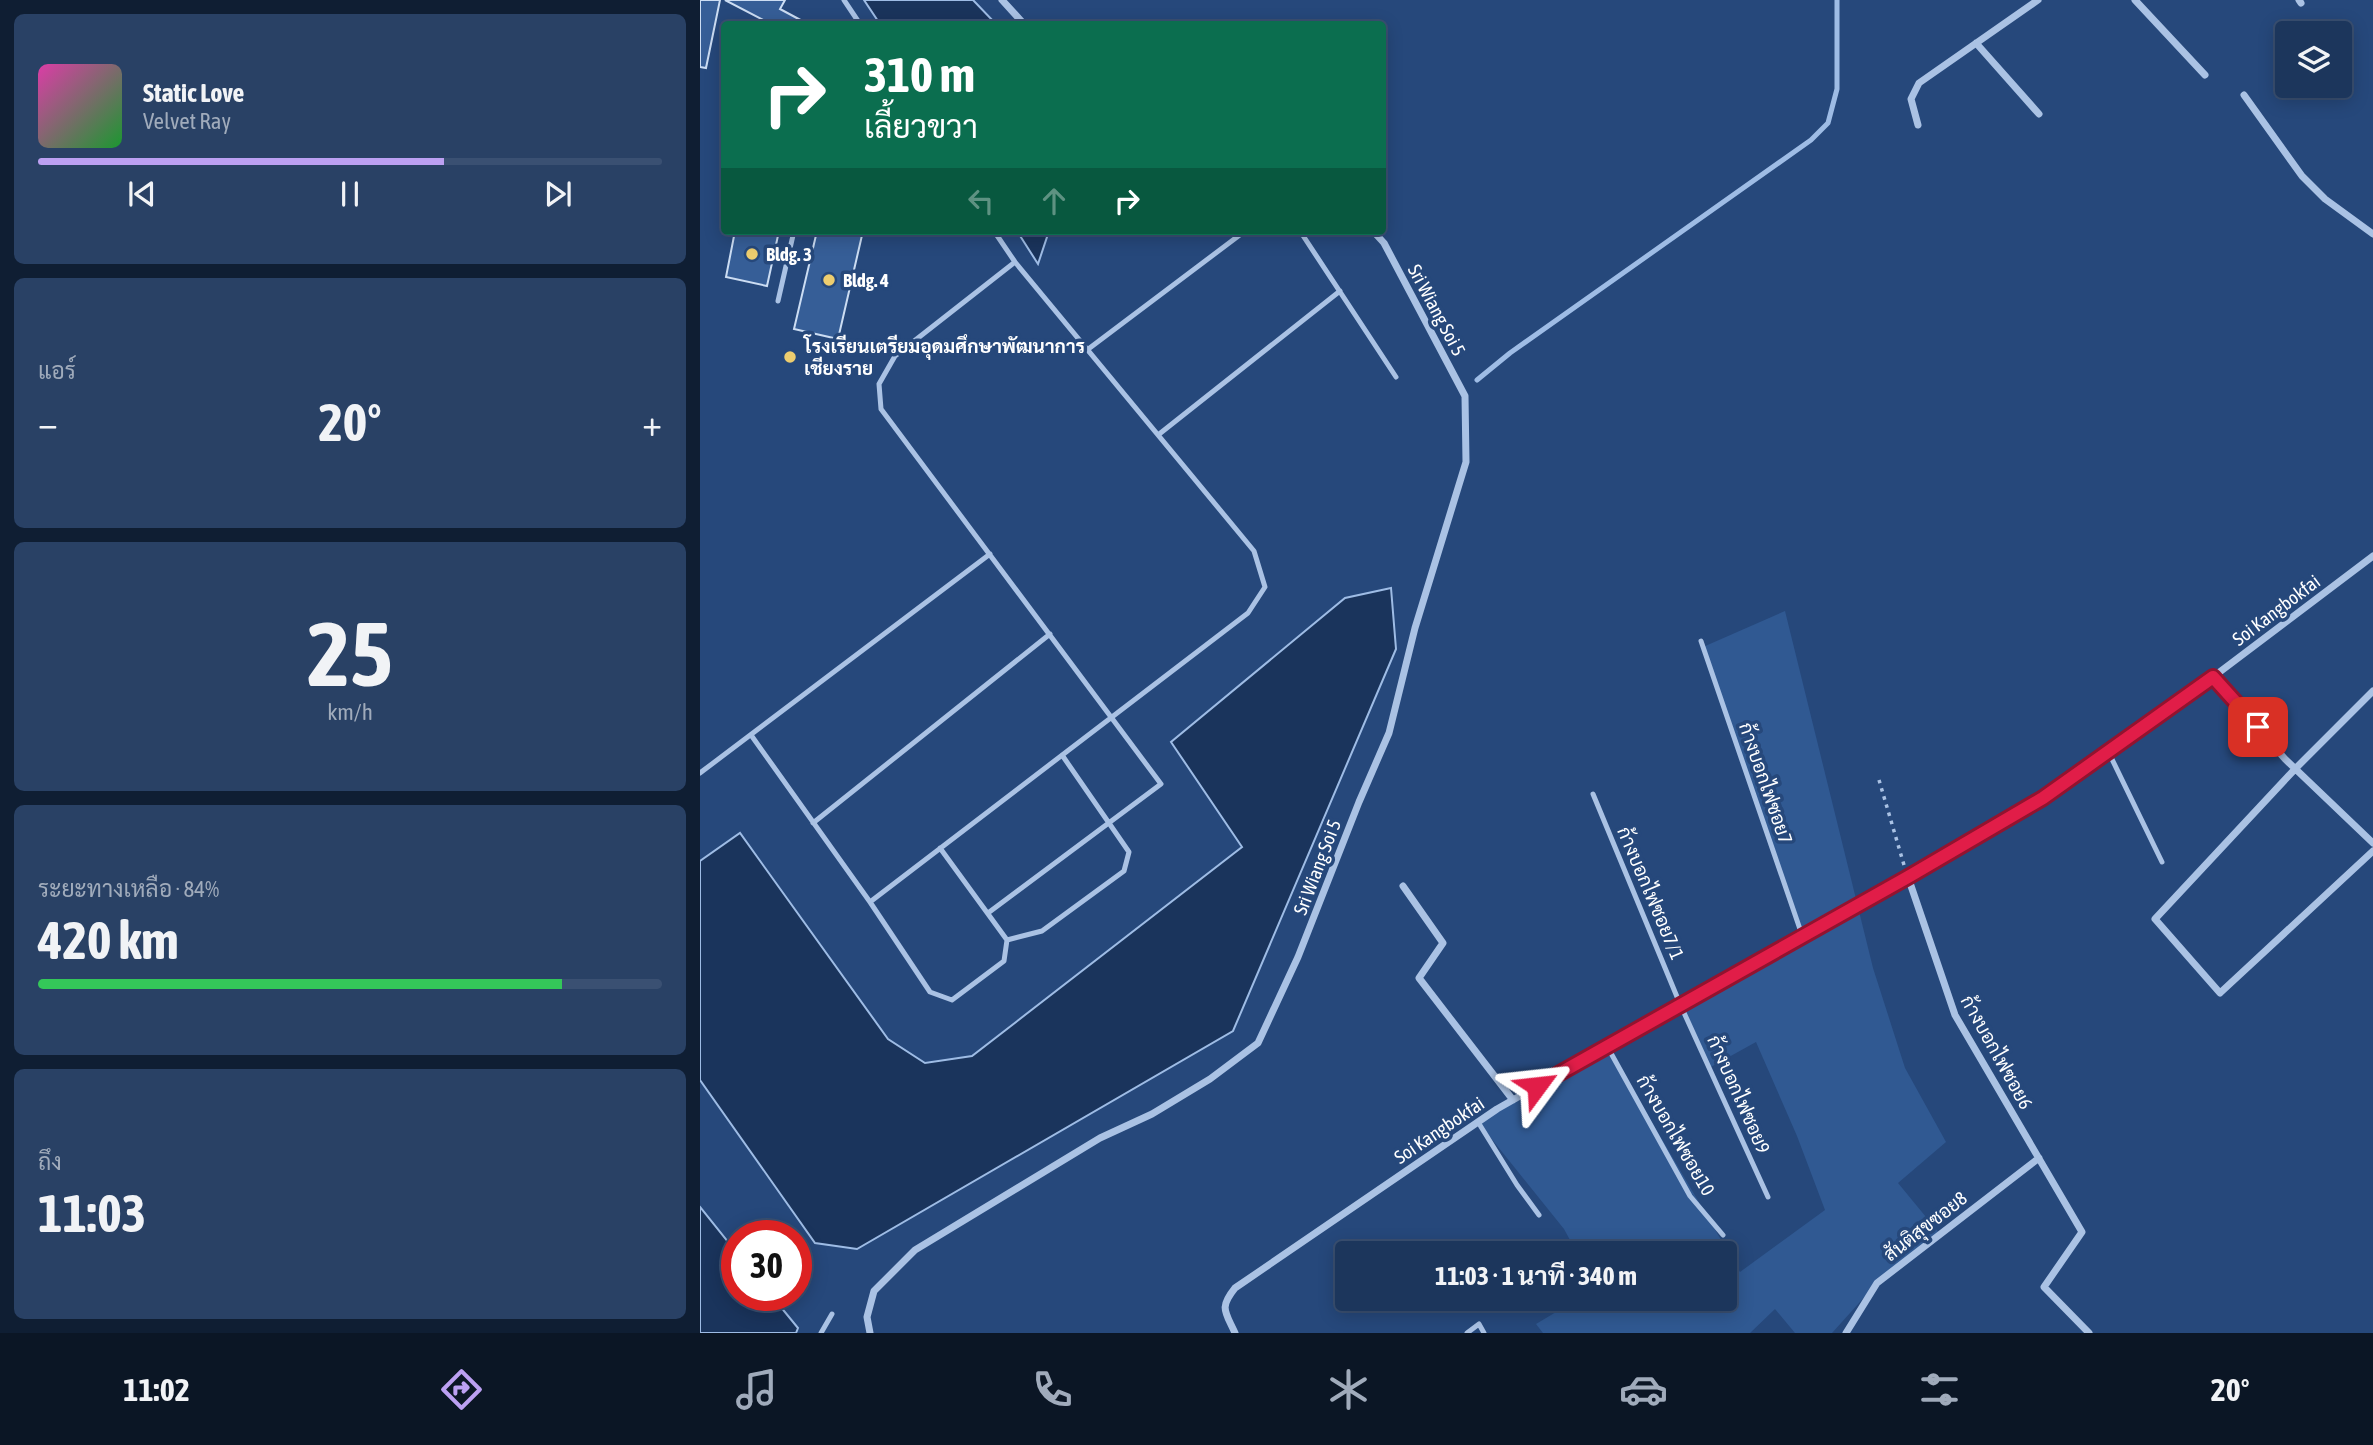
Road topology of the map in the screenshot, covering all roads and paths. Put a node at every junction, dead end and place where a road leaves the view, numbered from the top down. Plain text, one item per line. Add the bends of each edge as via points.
1 (844, 0) edge
2 (1002, 0) edge
3 (2038, 0) edge
4 (2135, 0) edge
5 (858, 21) edge
6 (1021, 21) edge
7 (1976, 43) junction
8 (2205, 75) dead end
9 (2245, 95) dead end
10 (2039, 114) dead end
11 (1918, 125) dead end
12 (2373, 234) edge
13 (793, 235) edge
14 (997, 235) edge
15 (1240, 235) edge
16 (1303, 235) edge
17 (1377, 235) edge
18 (1015, 262) junction
19 (1339, 291) junction
20 (778, 301) dead end
21 (1087, 350) junction
22 (1396, 377) dead end
23 (1158, 435) junction
24 (990, 554) junction
25 (2373, 556) edge
26 (1050, 634) junction
27 (1701, 641) dead end
28 (2213, 677) junction
29 (2373, 691) edge
30 (1112, 716) junction
31 (751, 735) junction
32 (2108, 751) junction
33 (1062, 755) junction
34 (2295, 769) junction
35 (700, 773) edge
36 (1879, 780) dead end
37 (1593, 794) dead end
38 (813, 822) junction
39 (1110, 822) junction
40 (2373, 843) edge
41 (940, 848) junction
42 (2373, 851) edge
43 (2162, 862) dead end
44 (1908, 877) junction
45 (1404, 886) dead end
46 (870, 902) junction
47 (988, 913) junction
48 (1802, 935) junction
49 (1007, 940) junction
50 (1681, 1004) junction
51 (1607, 1046) junction
52 (1513, 1100) junction
53 (1478, 1122) junction
54 (2039, 1158) junction
55 (1768, 1197) dead end
56 (1539, 1215) dead end
57 (1723, 1235) dead end
58 (832, 1314) dead end
59 (821, 1333) edge
60 (870, 1333) edge
61 (1235, 1333) edge
62 (1467, 1333) edge
63 (1484, 1333) edge
64 (1846, 1333) edge
65 (2089, 1333) edge

1 - 5 lane
2 - 6 street
3 - 7 street
4 - 8 street
7 - 10 street
7 - 11 street via 1919,83 1911,99
9 - 12 street via 2302,176
13 - 20 lane
14 - 18 lane
15 - 21 lane
16 - 19 lane
17 - 60 street, Sri Wiang Soi 5 via 1465,396 1466,462 1415,628 1389,733 1298,957 1258,1043 1210,1079 1100,1138 915,1250 874,1291 867,1317
18 - 21 lane
18 - 24 lane via 895,356 879,384 881,409
19 - 22 lane
19 - 23 lane
21 - 23 lane
23 - 30 lane via 1254,551 1265,587 1248,613
24 - 26 lane
24 - 31 lane
25 - 28 street, Soi Kangbokfai
26 - 30 lane
26 - 38 lane
27 - 48 lane, ก้างบอกไฟซอย7
28 - 32 street, Soi Kangbokfai
28 - 34 street
29 - 34 street
30 - 33 lane
30 - 39 lane via 1161,784
31 - 35 lane
31 - 38 lane
32 - 43 lane
32 - 44 street, Soi Kangbokfai via 2043,798
33 - 39 lane
33 - 41 lane
34 - 40 street
34 - 42 street via 2154,919 2220,993
36 - 44 path
37 - 50 lane, ก้างบอกไฟซอย7/1
38 - 46 lane
39 - 47 lane
39 - 49 lane via 1129,852 1124,871 1042,931
41 - 46 lane
41 - 47 lane
44 - 48 street, Soi Kangbokfai
44 - 54 street, ก้างบอกไฟซอย6 via 1955,1014
45 - 52 street via 1443,943 1419,978
46 - 49 lane via 930,992 952,1000 1004,961
47 - 49 lane
48 - 50 street, Soi Kangbokfai
50 - 51 street, Soi Kangbokfai
50 - 55 lane, ก้างบอกไฟซอย9
51 - 52 street, Soi Kangbokfai
51 - 57 lane, ก้างบอกไฟซอย10 via 1690,1196
52 - 53 street, Soi Kangbokfai
53 - 56 lane
53 - 61 street, Soi Kangbokfai via 1235,1288 1225,1301 1224,1312
54 - 64 street, สันติสุขซอย8 via 1877,1283
54 - 65 street, ก้างบอกไฟซอย6 via 2082,1232 2044,1287
58 - 59 lane
62 - 63 lane via 1479,1324

